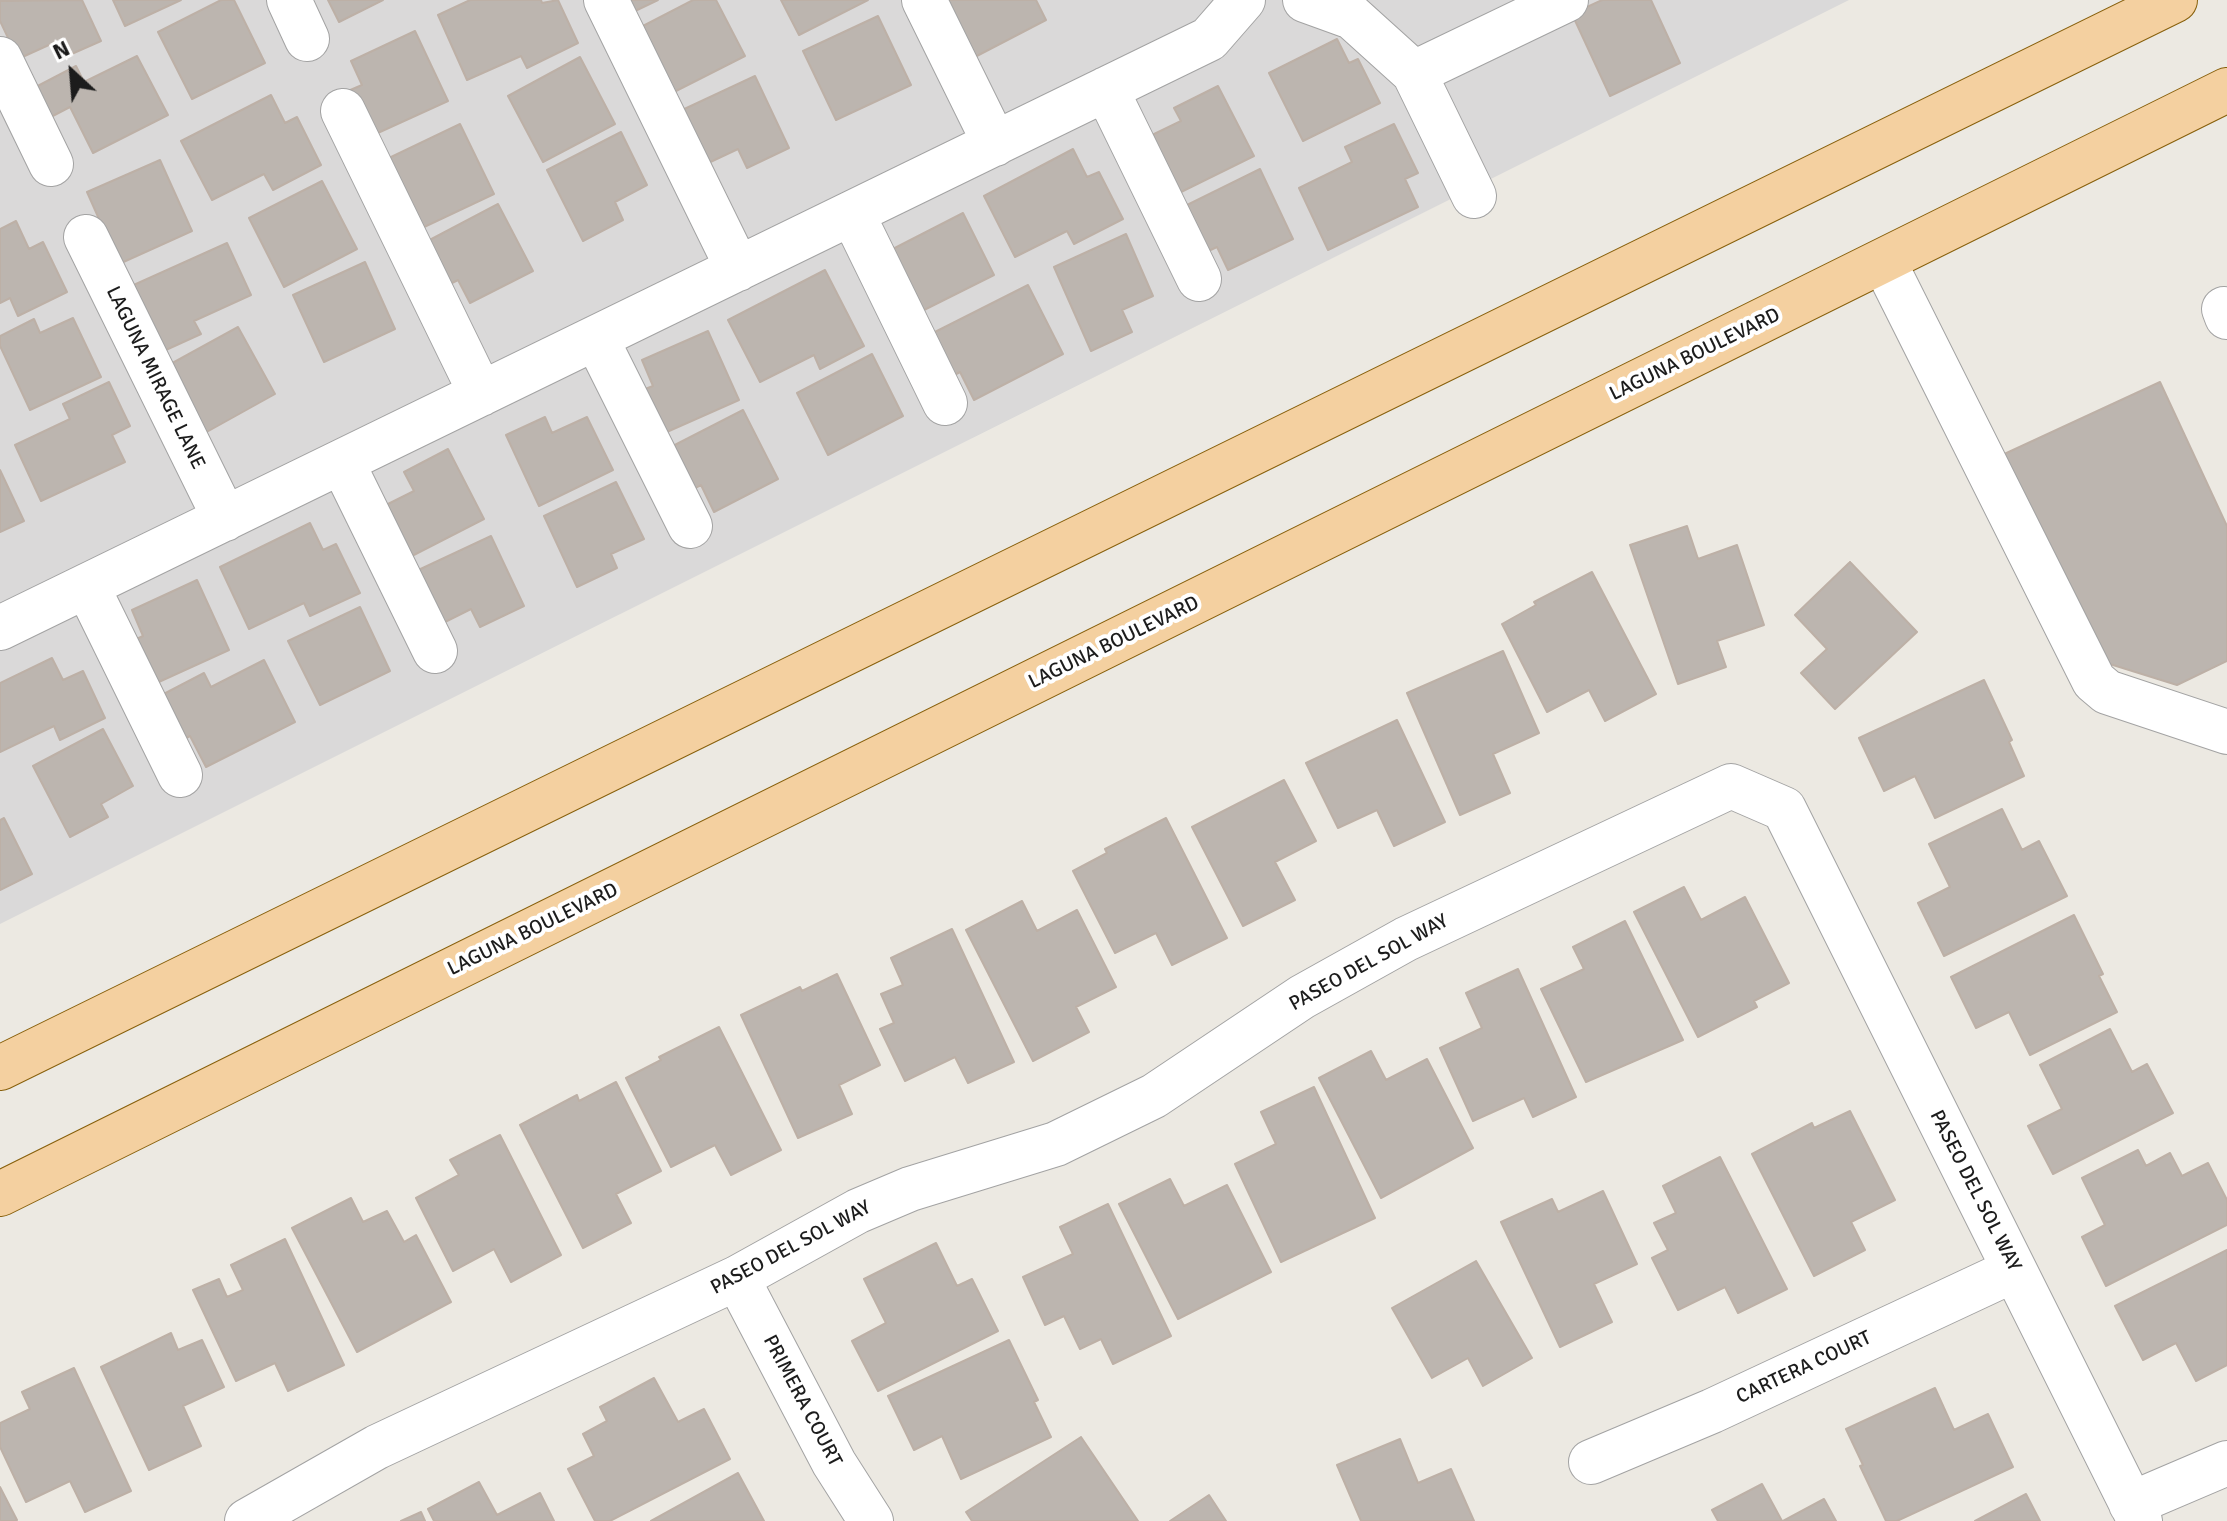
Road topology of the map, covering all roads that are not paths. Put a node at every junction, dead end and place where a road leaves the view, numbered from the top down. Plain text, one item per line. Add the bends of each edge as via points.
1 (289, 0) edge
2 (606, 0) edge
3 (924, 0) edge
4 (1243, 0) edge
5 (1305, 0) edge
6 (1566, 0) edge
7 (2175, 0) edge
8 (307, 39) dead end
9 (0, 59) edge
10 (1414, 73) junction
11 (1106, 89) junction
12 (2227, 90) edge
13 (343, 111) dead end
14 (995, 144) junction
15 (51, 164) dead end
16 (1474, 196) dead end
17 (852, 213) junction
18 (86, 237) dead end
19 (1884, 262) junction
20 (738, 269) junction
21 (1199, 279) dead end
22 (596, 338) junction
23 (481, 394) junction
24 (945, 403) dead end
25 (342, 462) junction
26 (225, 519) junction
27 (690, 526) dead end
28 (87, 586) junction
29 (0, 628) edge
30 (435, 651) dead end
31 (2227, 732) edge
32 (180, 775) dead end
33 (0, 1068) edge
34 (0, 1194) edge
35 (2014, 1270) junction
36 (737, 1278) junction
37 (1591, 1462) dead end
38 (2227, 1463) edge
39 (2136, 1512) edge
40 (247, 1521) edge
41 (871, 1521) edge

1 - 8 street
2 - 20 street
3 - 14 street
4 - 11 street via 1209,39
5 - 10 street via 1352,17
6 - 10 street
7 - 33 main road
9 - 15 street
10 - 16 street
11 - 14 street
11 - 21 street
12 - 19 main road, LAGUNA BOULEVARD
13 - 23 street
14 - 17 street
17 - 20 street
17 - 24 street
18 - 26 street, LAGUNA MIRAGE LANE
19 - 31 street via 2094,681 2107,692
19 - 34 main road, LAGUNA BOULEVARD
20 - 22 street
22 - 23 street
22 - 27 street
23 - 25 street
25 - 26 street
25 - 30 street
26 - 28 street
28 - 29 street
28 - 32 street
35 - 36 street, PASEO DEL SOL WAY via 1784,809 1731,786 1406,939 1302,997 1154,1096 1056,1144 910,1189 858,1211
35 - 37 street, CARTERA COURT
35 - 39 street, PASEO DEL SOL WAY
36 - 40 street, PASEO DEL SOL WAY via 377,1447
36 - 41 street, PRIMERA COURT via 834,1463
38 - 39 street

